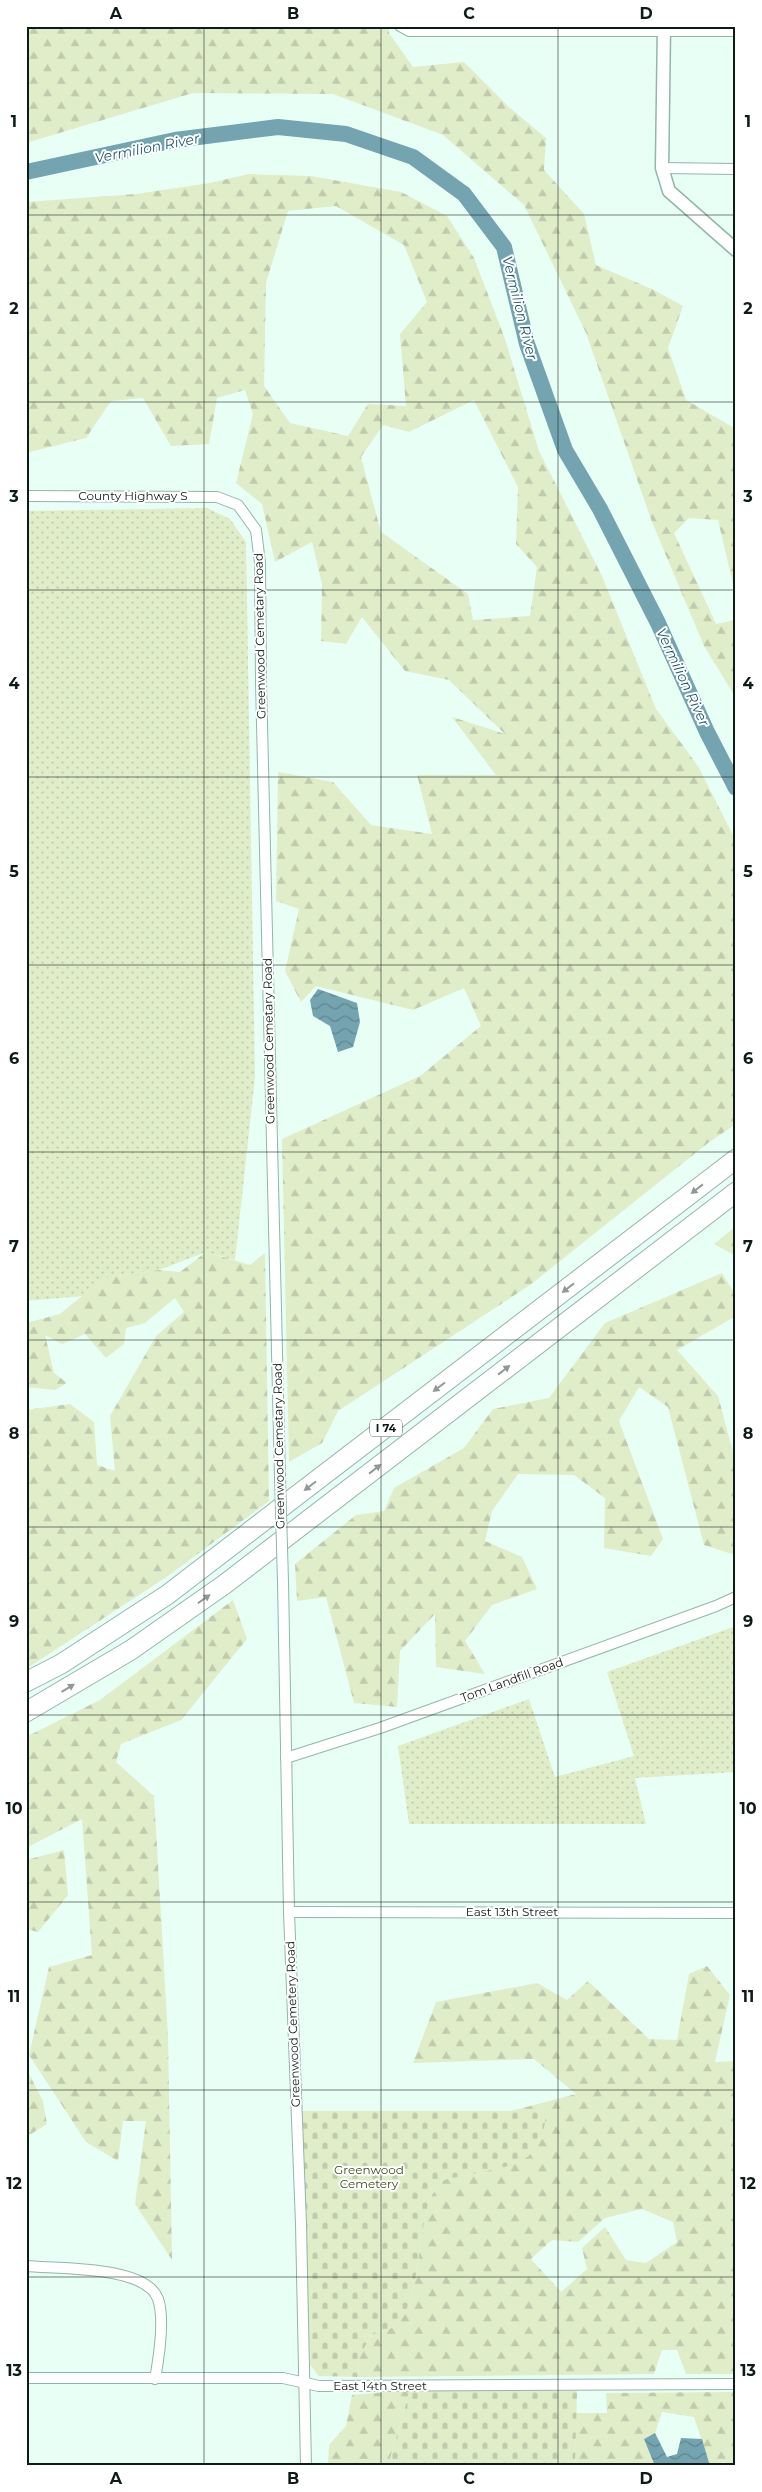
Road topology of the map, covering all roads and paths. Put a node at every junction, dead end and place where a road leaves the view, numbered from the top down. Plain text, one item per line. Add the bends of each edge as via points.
1 (401, 27) edge
2 (664, 28) edge
3 (736, 31) edge
4 (662, 168) junction
5 (736, 169) edge
6 (736, 250) edge
7 (26, 496) edge
8 (238, 505) joint
9 (736, 1159) edge
10 (736, 1192) edge
11 (283, 1582) joint
12 (736, 1597) edge
13 (26, 1682) edge
14 (26, 1712) edge
15 (286, 1758) junction
16 (289, 1912) junction
17 (736, 1913) edge
18 (26, 2266) edge
19 (26, 2378) edge
20 (155, 2378) junction
21 (304, 2381) junction
22 (736, 2384) edge
23 (306, 2466) edge

1 - 2 street via 409,31
2 - 3 street
2 - 4 street
4 - 5 street
4 - 6 street via 669,191
7 - 8 street, County Highway S via 217,497
8 - 11 street, Greenwood Cemetary Road, bridge via 256,530 260,563
9 -> 13 highway, I 74 via 167,1594 60,1664
14 -> 10 highway, I 74 via 131,1650 225,1584
11 - 15 street, Greenwood Cemetery Road
12 - 15 street, Tom Landfill Road via 380,1728
15 - 16 street, Greenwood Cemetery Road
16 - 17 street, East 13th Street
16 - 21 street, Greenwood Cemetery Road
18 - 20 street via 99,2270 147,2284 154,2290 160,2316
19 - 20 street, East 14th Street
20 - 21 street, East 14th Street via 283,2378
21 - 22 street, East 14th Street via 319,2386
21 - 23 street, Greenwood Cemetery Road

